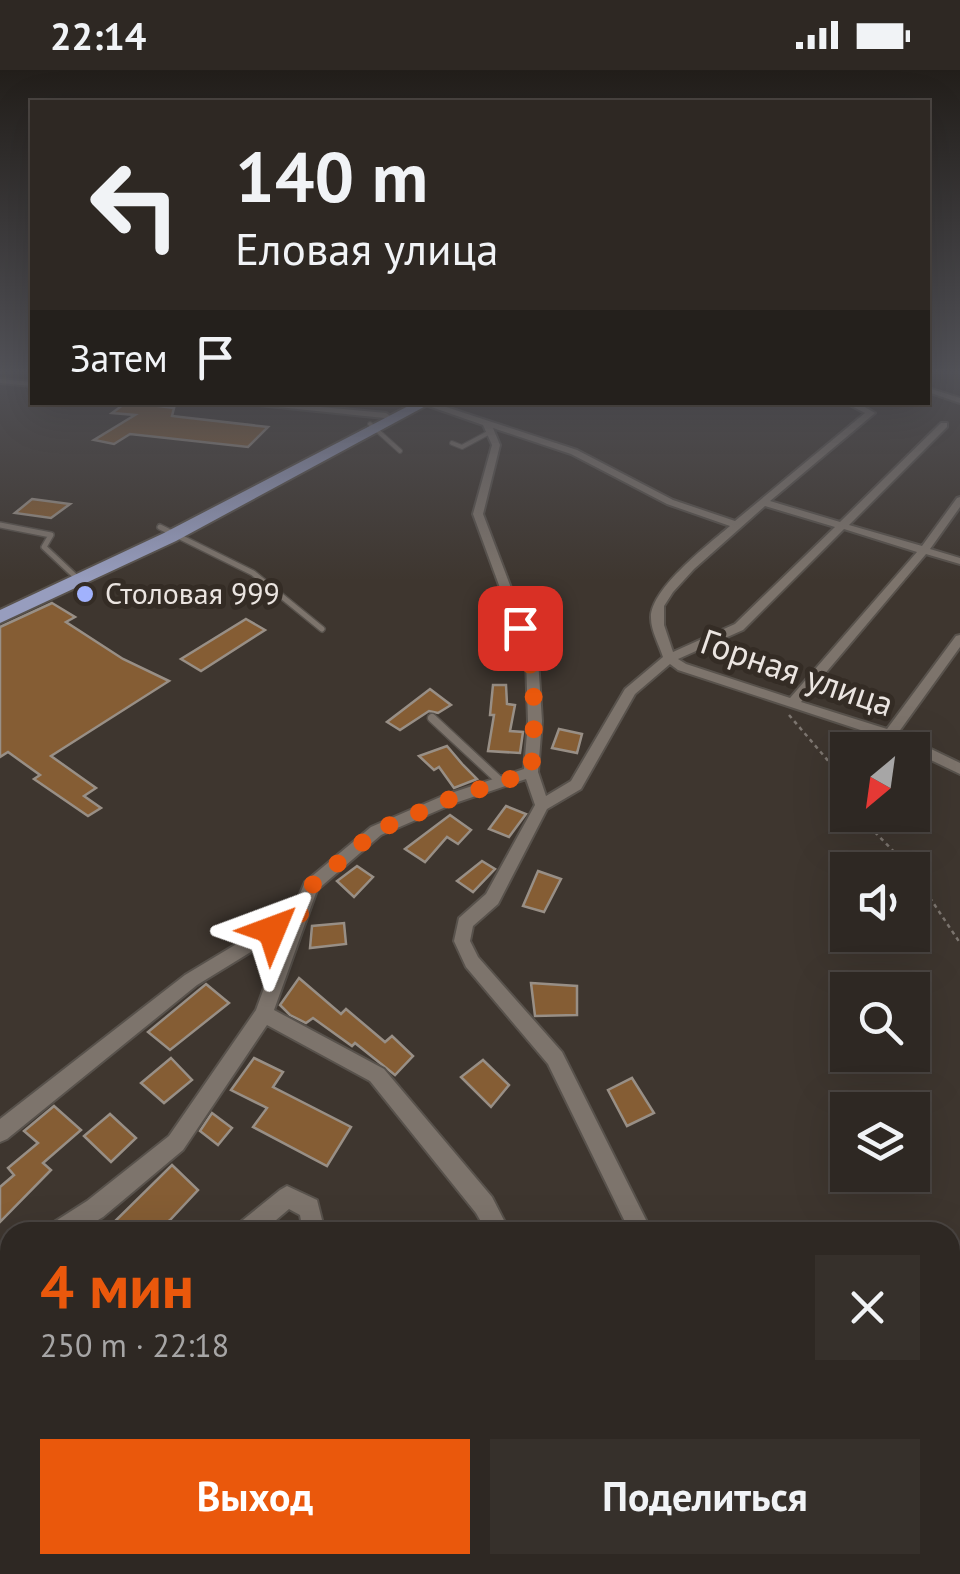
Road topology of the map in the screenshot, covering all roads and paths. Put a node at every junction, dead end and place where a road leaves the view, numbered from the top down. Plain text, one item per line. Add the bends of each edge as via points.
1 (343, 441) edge
2 (394, 441) edge
3 (469, 441) edge
4 (494, 441) edge
5 (536, 441) edge
6 (838, 441) edge
7 (927, 441) edge
8 (452, 443) dead end
9 (400, 451) dead end
10 (960, 500) edge
11 (766, 503) junction
12 (844, 524) junction
13 (0, 525) edge
14 (739, 526) junction
15 (165, 532) junction
16 (926, 549) junction
17 (960, 561) edge
18 (71, 574) junction
19 (0, 603) edge
20 (0, 618) edge
21 (322, 629) dead end
22 (960, 639) edge
23 (669, 658) junction
24 (790, 708) junction
25 (432, 718) dead end
26 (879, 732) edge
27 (892, 732) edge
28 (930, 754) edge
29 (830, 760) edge
30 (960, 769) edge
31 (531, 772) junction
32 (501, 782) junction
33 (542, 805) junction
34 (874, 832) edge
35 (894, 852) edge
36 (930, 898) edge
37 (300, 914) junction
38 (960, 944) edge
39 (264, 1014) junction
40 (0, 1132) edge
41 (74, 1222) edge
42 (258, 1222) edge
43 (312, 1222) edge
44 (493, 1222) edge
45 (636, 1222) edge

1 - 15 main road
2 - 9 lane
3 - 8 lane
4 - 31 street via 478,514 532,659
5 - 14 street
6 - 11 street
7 - 12 street
10 - 16 street
11 - 12 street
11 - 14 street
12 - 16 street
12 - 23 street via 739,627
13 - 18 lane via 51,535 44,548
14 - 23 street via 660,600 656,614
15 - 18 main road
15 - 21 lane via 256,575
16 - 17 street
16 - 24 street
18 - 19 main road
18 - 20 main road
22 - 27 street
23 - 24 street, Горная улица
23 - 33 street via 630,692 576,786
24 - 26 street, Горная улица
24 - 29 path
25 - 32 lane
28 - 30 street, Горная улица
31 - 32 street
31 - 33 street
32 - 37 street via 376,831 311,886
33 - 45 street via 492,899 466,923 462,941 472,962 556,1058
34 - 35 path
36 - 38 path
37 - 39 street
37 - 40 street via 190,980
39 - 41 street via 176,1143
39 - 44 street via 376,1075
42 - 43 street via 287,1197 309,1208

